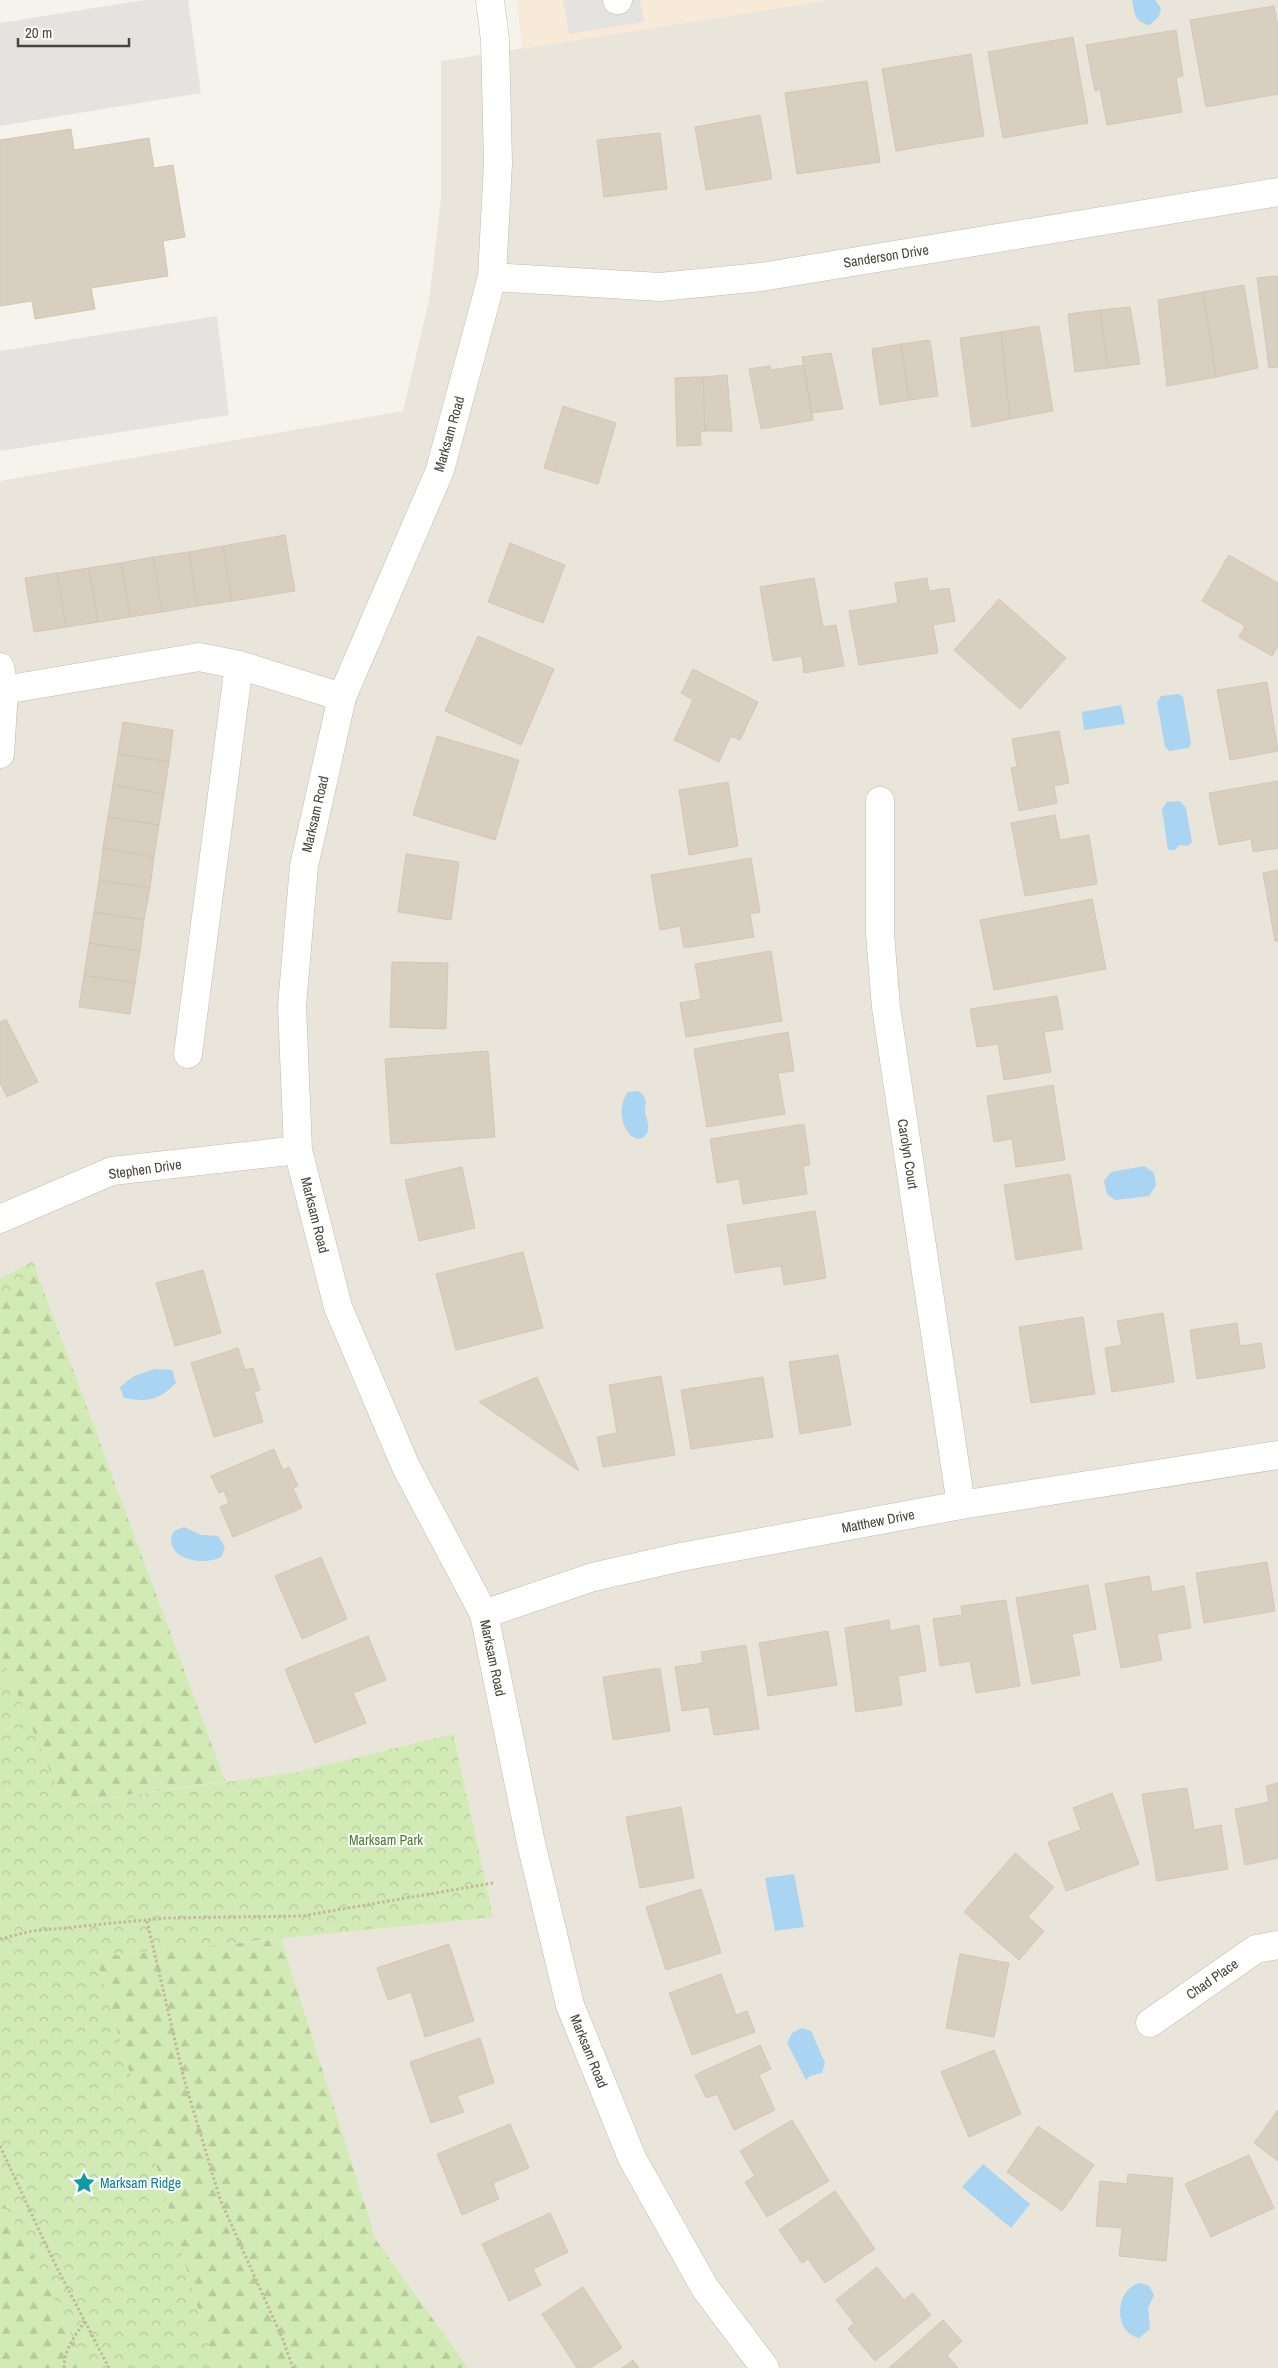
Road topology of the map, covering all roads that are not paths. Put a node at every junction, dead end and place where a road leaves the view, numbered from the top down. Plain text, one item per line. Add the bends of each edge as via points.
1 (490, 0) edge
2 (1278, 192) edge
3 (492, 277) junction
4 (239, 665) junction
5 (2, 679) edge
6 (342, 697) junction
7 (0, 754) edge
8 (880, 801) dead end
9 (188, 1054) dead end
10 (298, 1150) junction
11 (0, 1218) edge
12 (1278, 1455) edge
13 (961, 1505) junction
14 (484, 1614) junction
15 (1278, 1945) edge
16 (1150, 2023) dead end
17 (765, 2368) edge

1 - 3 street, Marksam Road via 495,40 498,163
2 - 3 street, Sanderson Drive via 761,277 660,288
3 - 6 street, Marksam Road via 440,470
4 - 5 street via 199,657
4 - 6 street
4 - 9 street
5 - 7 street
6 - 10 street, Marksam Road via 304,866 292,1006
8 - 13 street, Carolyn Court via 880,934 886,1007
10 - 11 street, Stephen Drive via 112,1171
10 - 14 street, Marksam Road via 338,1306 406,1467
12 - 13 street, Matthew Drive
13 - 14 street, Matthew Drive via 681,1557 593,1577
14 - 17 street, Marksam Road via 531,1843 570,2004 632,2158 704,2288
15 - 16 street, Chad Place via 1256,1949

